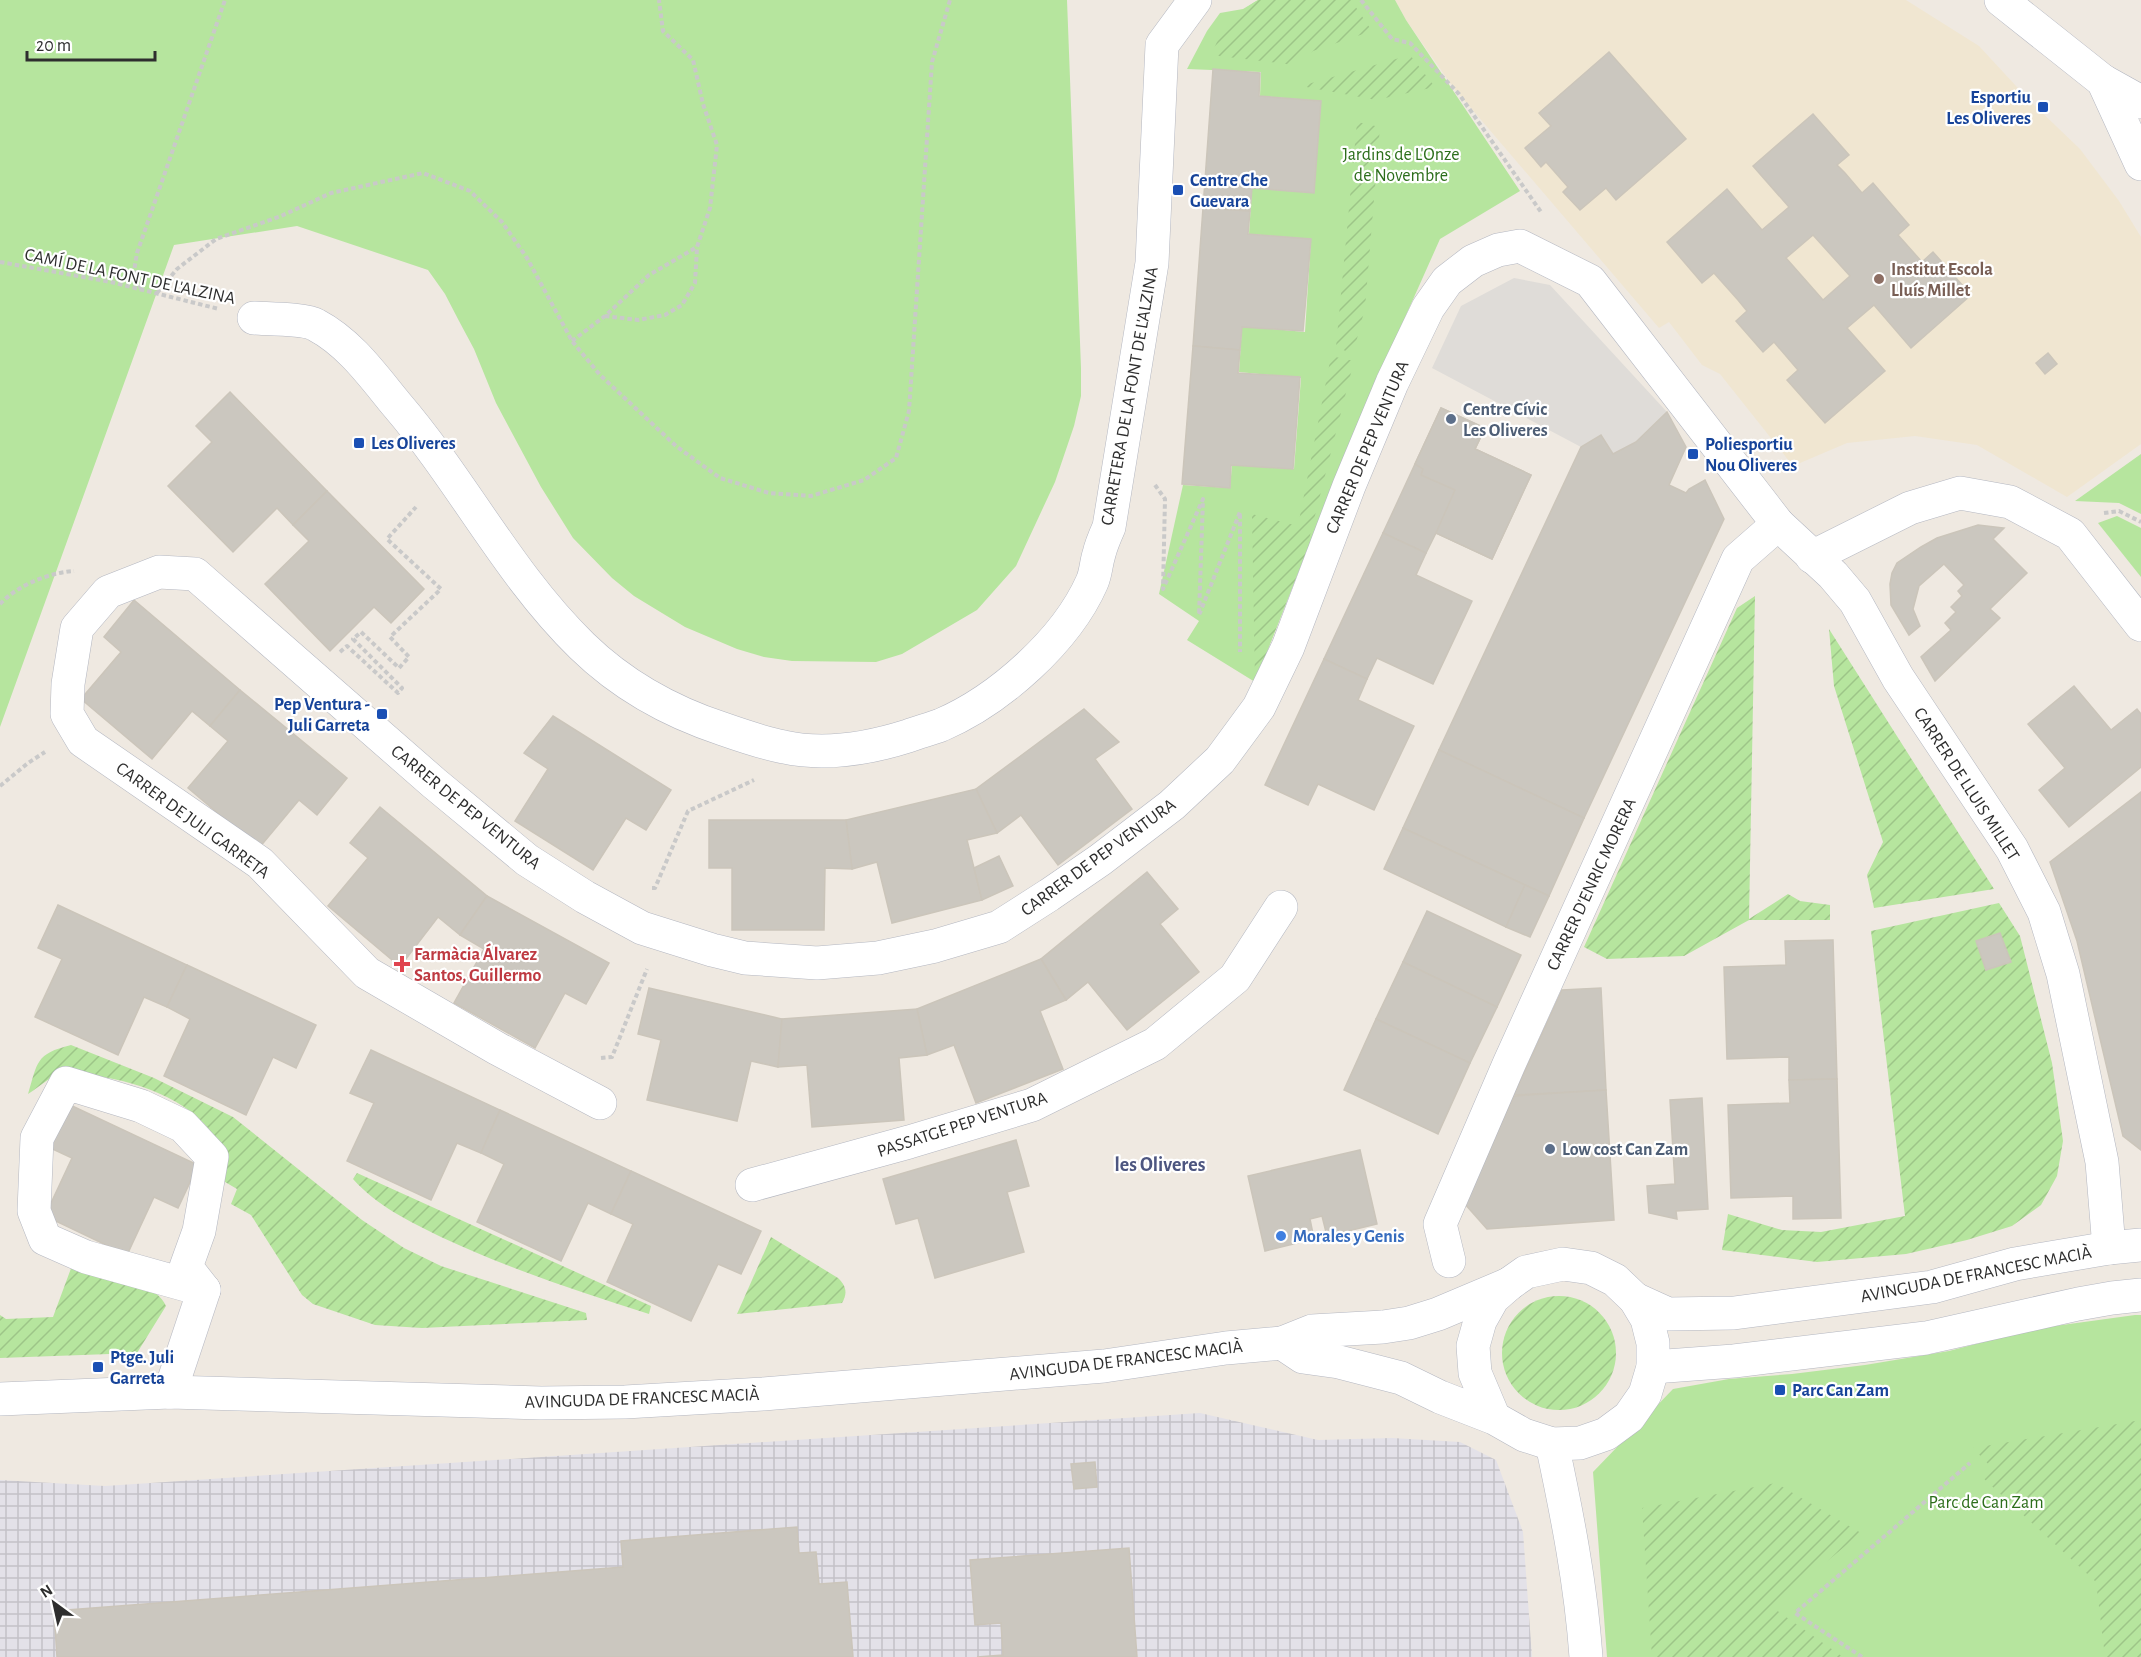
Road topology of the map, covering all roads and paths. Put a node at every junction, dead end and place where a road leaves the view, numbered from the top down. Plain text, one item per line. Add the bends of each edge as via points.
1 (225, 0) edge
2 (659, 0) edge
3 (950, 0) edge
4 (1195, 0) edge
5 (1361, 0) edge
6 (2001, 0) edge
7 (2103, 81) junction
8 (2141, 102) edge
9 (2141, 164) edge
10 (1544, 215) dead end
11 (697, 247) junction
12 (0, 262) edge
13 (141, 289) junction
14 (157, 293) junction
15 (605, 316) junction
16 (254, 318) joint
17 (572, 341) junction
18 (1122, 443) junction
19 (416, 507) dead end
20 (1778, 524) junction
21 (1812, 557) junction
22 (195, 574) joint
23 (128, 584) junction
24 (0, 604) edge
25 (2141, 625) edge
26 (340, 653) dead end
27 (1240, 660) dead end
28 (83, 741) junction
29 (756, 780) dead end
30 (0, 786) edge
31 (644, 886) dead end
32 (1281, 907) dead end
33 (650, 960) dead end
34 (601, 1058) dead end
35 (600, 1103) dead end
36 (752, 1185) dead end
37 (2141, 1245) edge
38 (2109, 1248) junction
39 (1449, 1261) dead end
40 (1509, 1284) junction
41 (204, 1290) junction
42 (2141, 1295) edge
43 (1635, 1299) junction
44 (1282, 1343) junction
45 (1653, 1367) junction
46 (170, 1392) junction
47 (0, 1400) edge
48 (1494, 1418) junction
49 (1552, 1444) junction
50 (1970, 1463) dead end
51 (1586, 1657) edge
52 (1862, 1657) edge

1 - 13 path via 136,253 134,271
2 - 11 path via 663,31 693,60 717,145 710,208
3 - 17 path via 932,62 909,411 896,458 864,480 811,496 770,494 720,478 676,446 600,375
4 - 18 street, CARRETERA DE LA FONT DE L'ALZINA via 1162,45 1152,263
5 - 10 path via 1392,39 1410,43 1459,94
6 - 7 street
7 - 8 street
7 - 9 street
11 - 15 path via 649,275
11 - 15 path via 696,283 682,304 665,315 638,320
12 - 13 path, CAMÍ DE LA FONT DE L'ALZINA
13 - 14 path, CAMÍ DE LA FONT DE L'ALZINA
14 - 16 path, CAMÍ DE LA FONT DE L'ALZINA
14 - 17 path via 177,269 216,239 331,193 423,173 470,191 502,222 527,258
15 - 17 path
16 - 18 street, CARRETERA DE LA FONT DE L'ALZINA via 314,323 348,347 435,451 530,586 602,663 673,710 785,748 816,751 863,747 941,725 996,692 1036,660 1055,639 1092,581 1109,527
18 - 27 path via 1165,499 1162,589 1203,499 1199,615 1240,512
19 - 26 path via 387,539 441,589 390,637 409,657 399,668 361,632 352,639 402,688 398,693 347,646
20 - 21 street, CARRER DE PEP VENTURA
20 - 22 street, CARRER DE PEP VENTURA via 1590,281 1520,246 1473,261 1447,282 1428,308 1349,486 1288,647 1259,707 1220,760 1172,805 1110,852 999,927 878,958 817,963 746,958 712,950 642,928 585,897 527,860 442,790
20 - 39 street, CARRER D'ENRIC MORERA via 1738,559 1509,1064 1440,1224
21 - 25 street via 1910,508 1960,493 2010,502 2070,534
21 - 38 street, CARRER DE LLUIS MILLET via 1855,602 1898,678 2012,849 2044,912 2063,974 2102,1162
22 - 23 street, CARRER DE JULI GARRETA via 159,572
23 - 24 path via 93,569 58,572 11,592
23 - 28 street, CARRER DE JULI GARRETA via 108,592 77,628 67,714
28 - 30 path via 72,740 51,748
28 - 35 street, CARRER DE JULI GARRETA via 260,863 367,973
29 - 31 path via 687,811 655,888
32 - 36 street, PASSATGE PEP VENTURA via 1235,978 1155,1044 1032,1106
33 - 34 path via 612,1057
37 - 38 street, AVINGUDA DE FRANCESC MACIÀ
38 - 43 street, AVINGUDA DE FRANCESC MACIÀ via 2015,1264 1932,1287 1734,1313 1668,1314
40 - 43 street via 1526,1272 1563,1264 1591,1268 1615,1280
40 - 44 street, AVINGUDA DE FRANCESC MACIÀ via 1409,1323 1312,1330
40 - 48 street via 1493,1298 1480,1321 1473,1346 1475,1373
41 - 41 street via 186,1267 199,1231 212,1157 183,1126 141,1106 66,1083 37,1138 34,1211 45,1239 86,1257
41 - 46 street
42 - 45 street via 2078,1304 1926,1338
43 - 45 street via 1647,1319
44 - 46 street, AVINGUDA DE FRANCESC MACIÀ via 1093,1367 625,1402
44 - 48 street via 1303,1357 1401,1378
45 - 49 street via 1645,1394 1629,1417 1606,1434 1580,1443
46 - 47 street, AVINGUDA DE FRANCESC MACIÀ
48 - 49 street via 1524,1436
49 - 51 street via 1569,1525
50 - 52 path via 1796,1613

